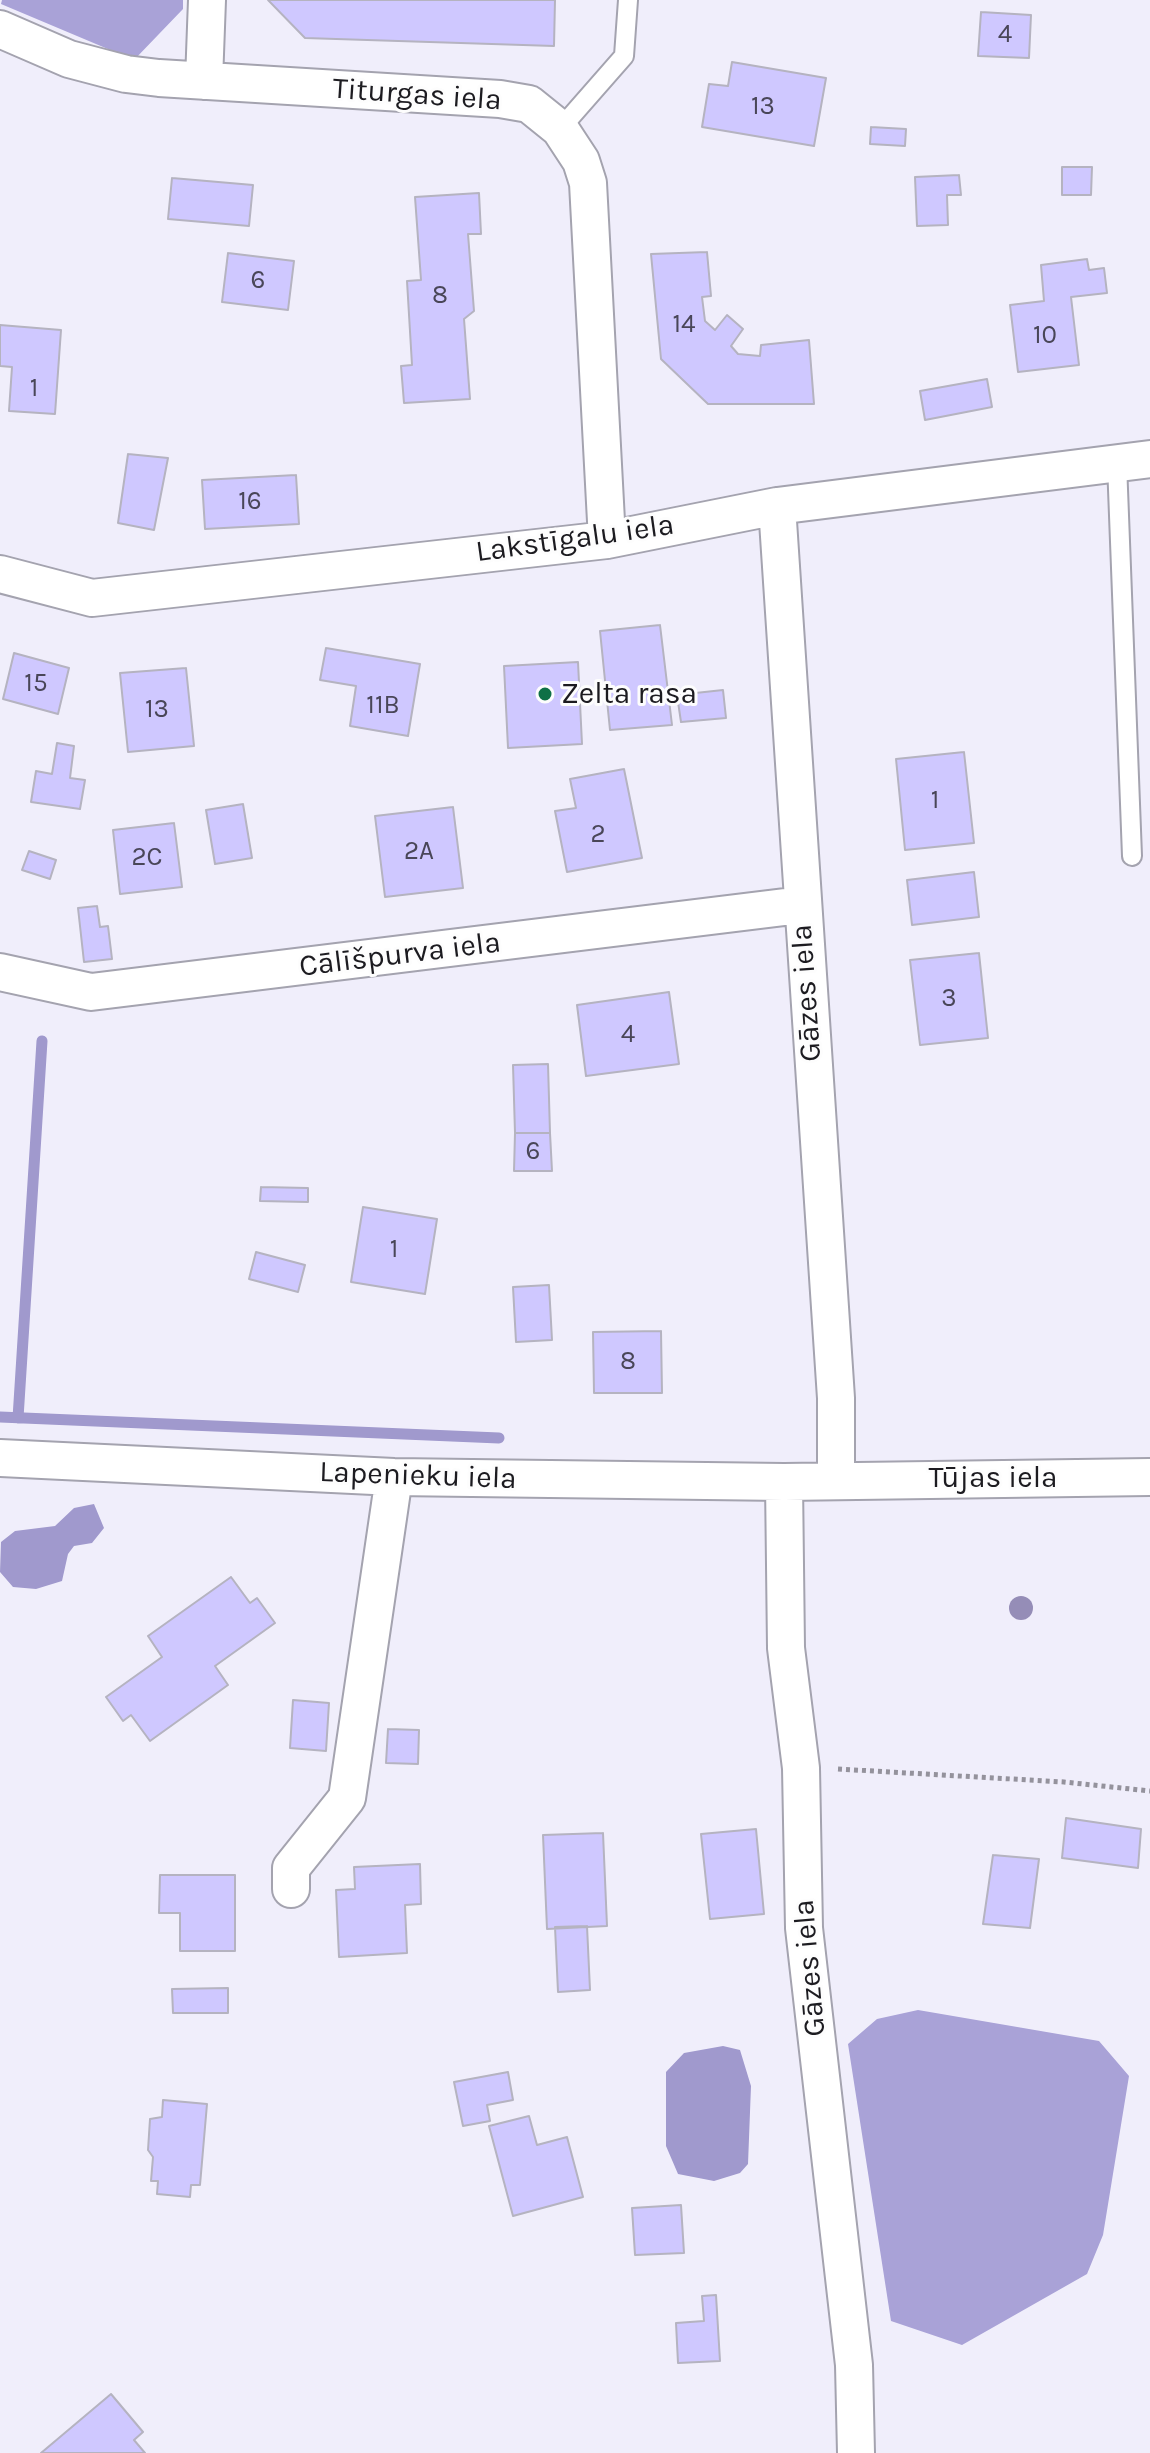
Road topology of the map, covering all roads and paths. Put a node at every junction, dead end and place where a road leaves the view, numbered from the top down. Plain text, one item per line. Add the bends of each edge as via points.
1 (207, 0) edge
2 (628, 0) edge
3 (0, 29) edge
4 (204, 81) junction
5 (560, 129) junction
6 (1134, 461) edge
7 (777, 506) junction
8 (607, 540) junction
9 (0, 574) edge
10 (1132, 856) dead end
11 (801, 905) junction
12 (0, 972) edge
13 (0, 1458) edge
14 (394, 1477) junction
15 (1150, 1477) edge
16 (836, 1479) junction
17 (784, 1482) junction
18 (801, 1768) junction
19 (1150, 1791) edge
20 (291, 1889) dead end
21 (856, 2453) edge

1 - 4 street
2 - 5 lane via 624,56
3 - 4 street, Titurgas iela via 69,59 126,74
4 - 5 street, Titurgas iela via 500,99 529,104
5 - 8 street, Titurgas iela via 588,183
6 - 7 street, Lakstīgalu iela
6 - 10 lane
7 - 8 street, Lakstīgalu iela
7 - 11 street, Gāzes iela
8 - 9 street, Lakstīgalu iela via 92,598
11 - 12 street, Cālīšpurva iela via 91,992
11 - 16 street, Gāzes iela via 836,1398
13 - 14 street, Lapenieku iela
14 - 17 street, Lapenieku iela
14 - 20 street via 347,1798 291,1868
15 - 16 street, Tūjas iela
16 - 17 street, Lapenieku iela
17 - 18 street, Gāzes iela via 786,1648
18 - 19 path
18 - 21 street, Gāzes iela via 804,1928 854,2365

